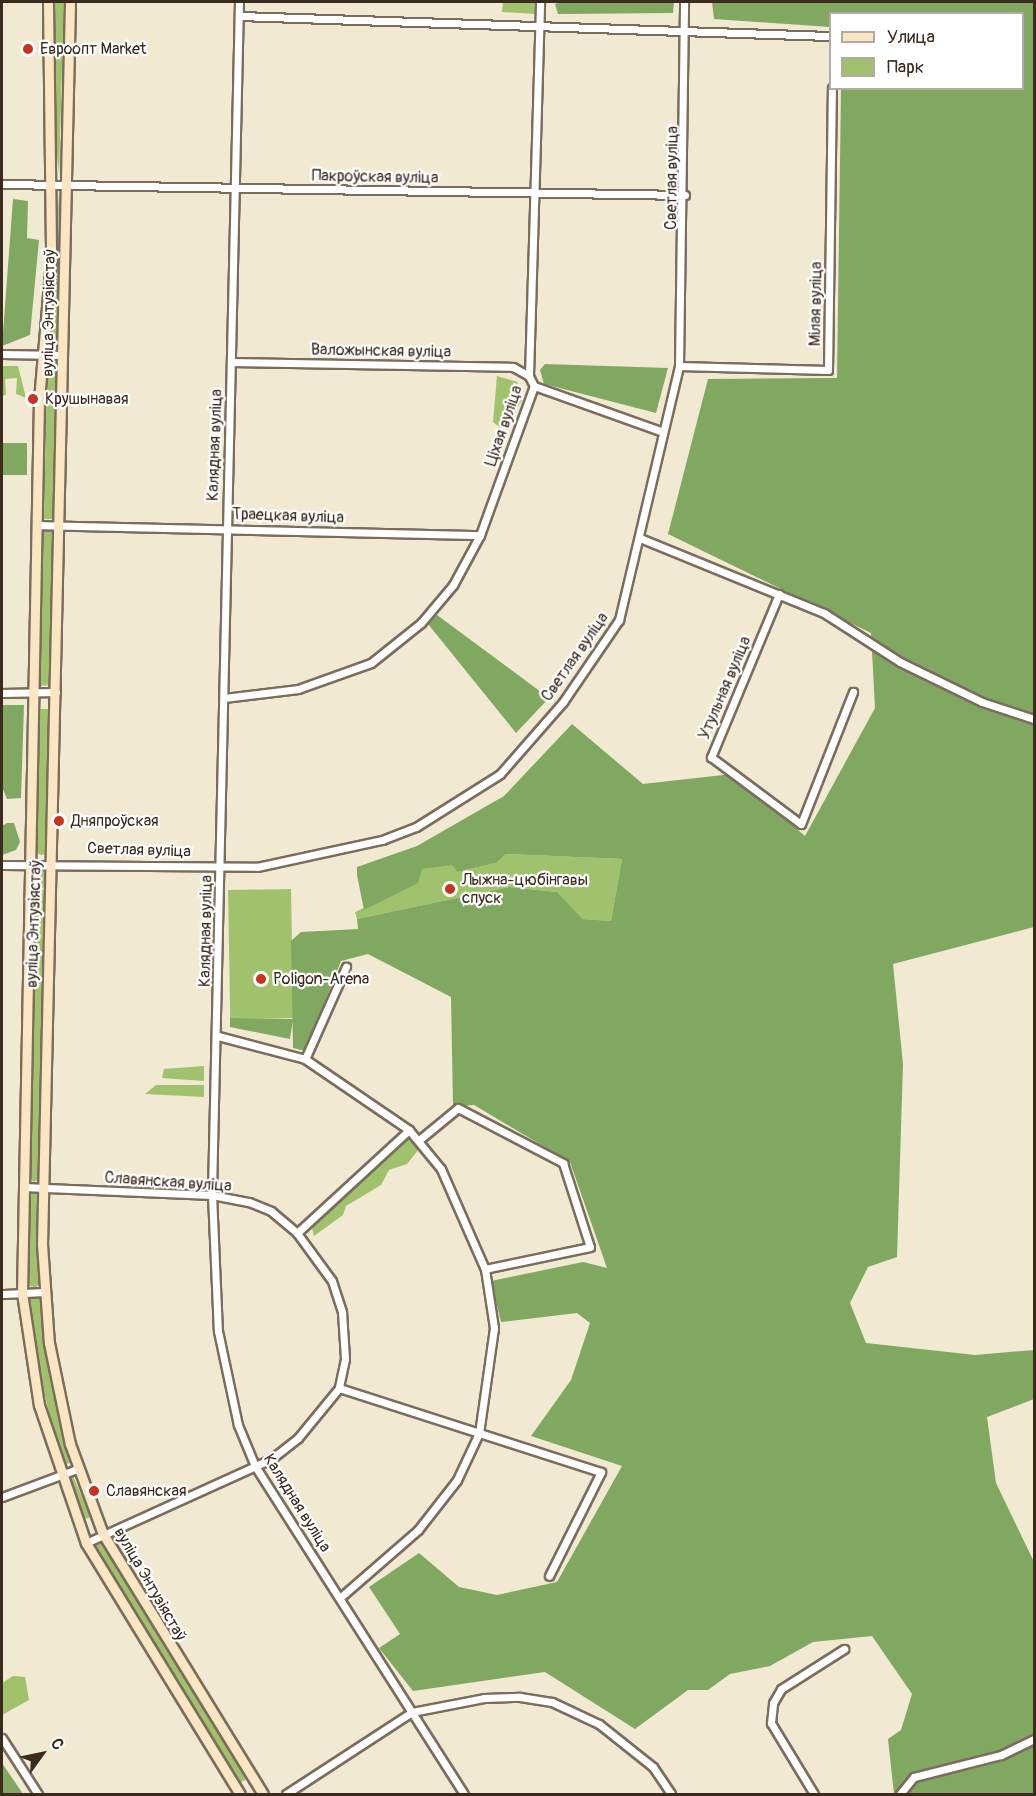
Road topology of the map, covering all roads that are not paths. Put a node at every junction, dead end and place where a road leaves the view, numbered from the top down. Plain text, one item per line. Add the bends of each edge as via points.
1 (48, 2) edge
2 (70, 2) edge
3 (239, 2) edge
4 (550, 2) edge
5 (684, 2) edge
6 (540, 3) edge
7 (239, 16) junction
8 (540, 24) junction
9 (687, 28) junction
10 (829, 36) edge
11 (832, 90) edge
12 (2, 184) edge
13 (51, 184) junction
14 (66, 185) junction
15 (235, 189) junction
16 (535, 193) junction
17 (685, 195) junction
18 (2, 354) edge
19 (41, 354) junction
20 (63, 354) junction
21 (231, 362) junction
22 (679, 366) junction
23 (528, 376) junction
24 (534, 386) junction
25 (663, 432) junction
26 (37, 525) junction
27 (60, 525) junction
28 (225, 528) junction
29 (480, 535) junction
30 (640, 538) junction
31 (779, 594) junction
32 (56, 692) junction
33 (853, 692) dead end
34 (2, 693) edge
35 (34, 693) junction
36 (224, 698) junction
37 (1035, 719) edge
38 (51, 862) junction
39 (2, 865) edge
40 (31, 865) junction
41 (220, 866) junction
42 (346, 967) dead end
43 (219, 1036) junction
44 (305, 1059) junction
45 (409, 1130) junction
46 (419, 1140) junction
47 (23, 1187) junction
48 (44, 1189) junction
49 (212, 1196) junction
50 (297, 1233) junction
51 (485, 1269) junction
52 (46, 1292) junction
53 (22, 1293) junction
54 (2, 1294) edge
55 (339, 1388) junction
56 (479, 1433) junction
57 (255, 1466) junction
58 (77, 1469) junction
59 (60, 1475) junction
60 (2, 1497) edge
61 (103, 1534) junction
62 (86, 1543) junction
63 (549, 1576) dead end
64 (341, 1597) junction
65 (844, 1649) dead end
66 (412, 1712) junction
67 (2, 1738) edge
68 (1035, 1739) edge
69 (38, 1794) edge
70 (240, 1794) edge
71 (263, 1794) edge
72 (286, 1794) edge
73 (464, 1794) edge
74 (671, 1794) edge
75 (814, 1794) edge
76 (900, 1794) edge

1 - 13 street, вуліца Энтузіястаў
2 - 14 street, вуліца Энтузіястаў
3 - 7 street, Калядная вуліца
4 - 6 street
5 - 9 street, Светлая вуліца
6 - 8 street, Ціхая вуліца
7 - 8 street
7 - 15 street, Калядная вуліца
8 - 9 street
8 - 16 street, Ціхая вуліца
9 - 10 street
9 - 17 street, Светлая вуліца
11 - 22 street, Мілая вуліца via 828,370
12 - 13 street, Пакроўская вуліца
13 - 14 street, Пакроўская вуліца
13 - 19 street, вуліца Энтузіястаў
14 - 15 street, Пакроўская вуліца
14 - 20 street, вуліца Энтузіястаў
15 - 16 street, Пакроўская вуліца
15 - 21 street, Калядная вуліца
16 - 17 street, Пакроўская вуліца
16 - 23 street, Ціхая вуліца
17 - 22 street, Светлая вуліца
18 - 19 street
19 - 20 street
19 - 26 street, вуліца Энтузіястаў
20 - 27 street, вуліца Энтузіястаў
21 - 23 street, Валожынская вуліца via 513,367
21 - 28 street, Калядная вуліца
22 - 25 street, Светлая вуліца
23 - 24 street, Ціхая вуліца
24 - 25 street
24 - 29 street, Ціхая вуліца
25 - 30 street, Светлая вуліца
26 - 27 street, Траецкая вуліца
26 - 35 street, вуліца Энтузіястаў
27 - 28 street, Траецкая вуліца
27 - 32 street, вуліца Энтузіястаў
28 - 29 street, Траецкая вуліца
28 - 36 street, Калядная вуліца
29 - 36 street, Ціхая вуліца via 453,585 427,615 371,663 298,689
30 - 31 street
30 - 41 street, Светлая вуліца via 619,620 563,702 500,774 416,827 382,840 288,864
31 - 33 street, Утульная вуліца via 711,757 801,824
31 - 37 street via 875,642 900,662 982,702
32 - 35 street
32 - 38 street, вуліца Энтузіястаў
34 - 35 street
35 - 40 street, вуліца Энтузіястаў
36 - 41 street, Калядная вуліца
38 - 40 street, Светлая вуліца
38 - 41 street, Светлая вуліца
38 - 48 street, вуліца Энтузіястаў
39 - 40 street, Светлая вуліца
40 - 47 street, вуліца Энтузіястаў
41 - 43 street, Калядная вуліца
42 - 44 street
43 - 44 street
43 - 49 street, Калядная вуліца
44 - 45 street
45 - 46 street
45 - 50 street
46 - 51 street via 441,1169
46 - 51 street via 458,1108 563,1163 590,1241 587,1251
47 - 48 street, Славянская вуліца
47 - 53 street, вуліца Энтузіястаў
48 - 49 street, Славянская вуліца
48 - 52 street, вуліца Энтузіястаў
49 - 50 street, Славянская вуліца via 271,1211
49 - 57 street, Калядная вуліца via 214,1297 223,1367
50 - 55 street, Славянская вуліца via 332,1281 342,1312 345,1359
51 - 56 street via 494,1328
52 - 53 street
52 - 58 street, вуліца Энтузіястаў via 54,1377
53 - 54 street
53 - 59 street, вуліца Энтузіястаў via 39,1405
55 - 56 street
55 - 57 street, Славянская вуліца via 298,1438
56 - 63 street via 601,1472
56 - 64 street via 457,1480 418,1530
57 - 61 street, Славянская вуліца
57 - 64 street, Калядная вуліца
58 - 59 street
58 - 61 street, вуліца Энтузіястаў
59 - 60 street
59 - 62 street, вуліца Энтузіястаў
61 - 62 street, Славянская вуліца
61 - 71 street, вуліца Энтузіястаў
62 - 70 street, вуліца Энтузіястаў
64 - 66 street, Калядная вуліца
65 - 75 street via 782,1689 773,1703 771,1723
66 - 72 street
66 - 73 street, Калядная вуліца
66 - 74 street via 484,1698 552,1702 626,1742 653,1767
67 - 69 street
68 - 76 street via 1001,1755 914,1777

